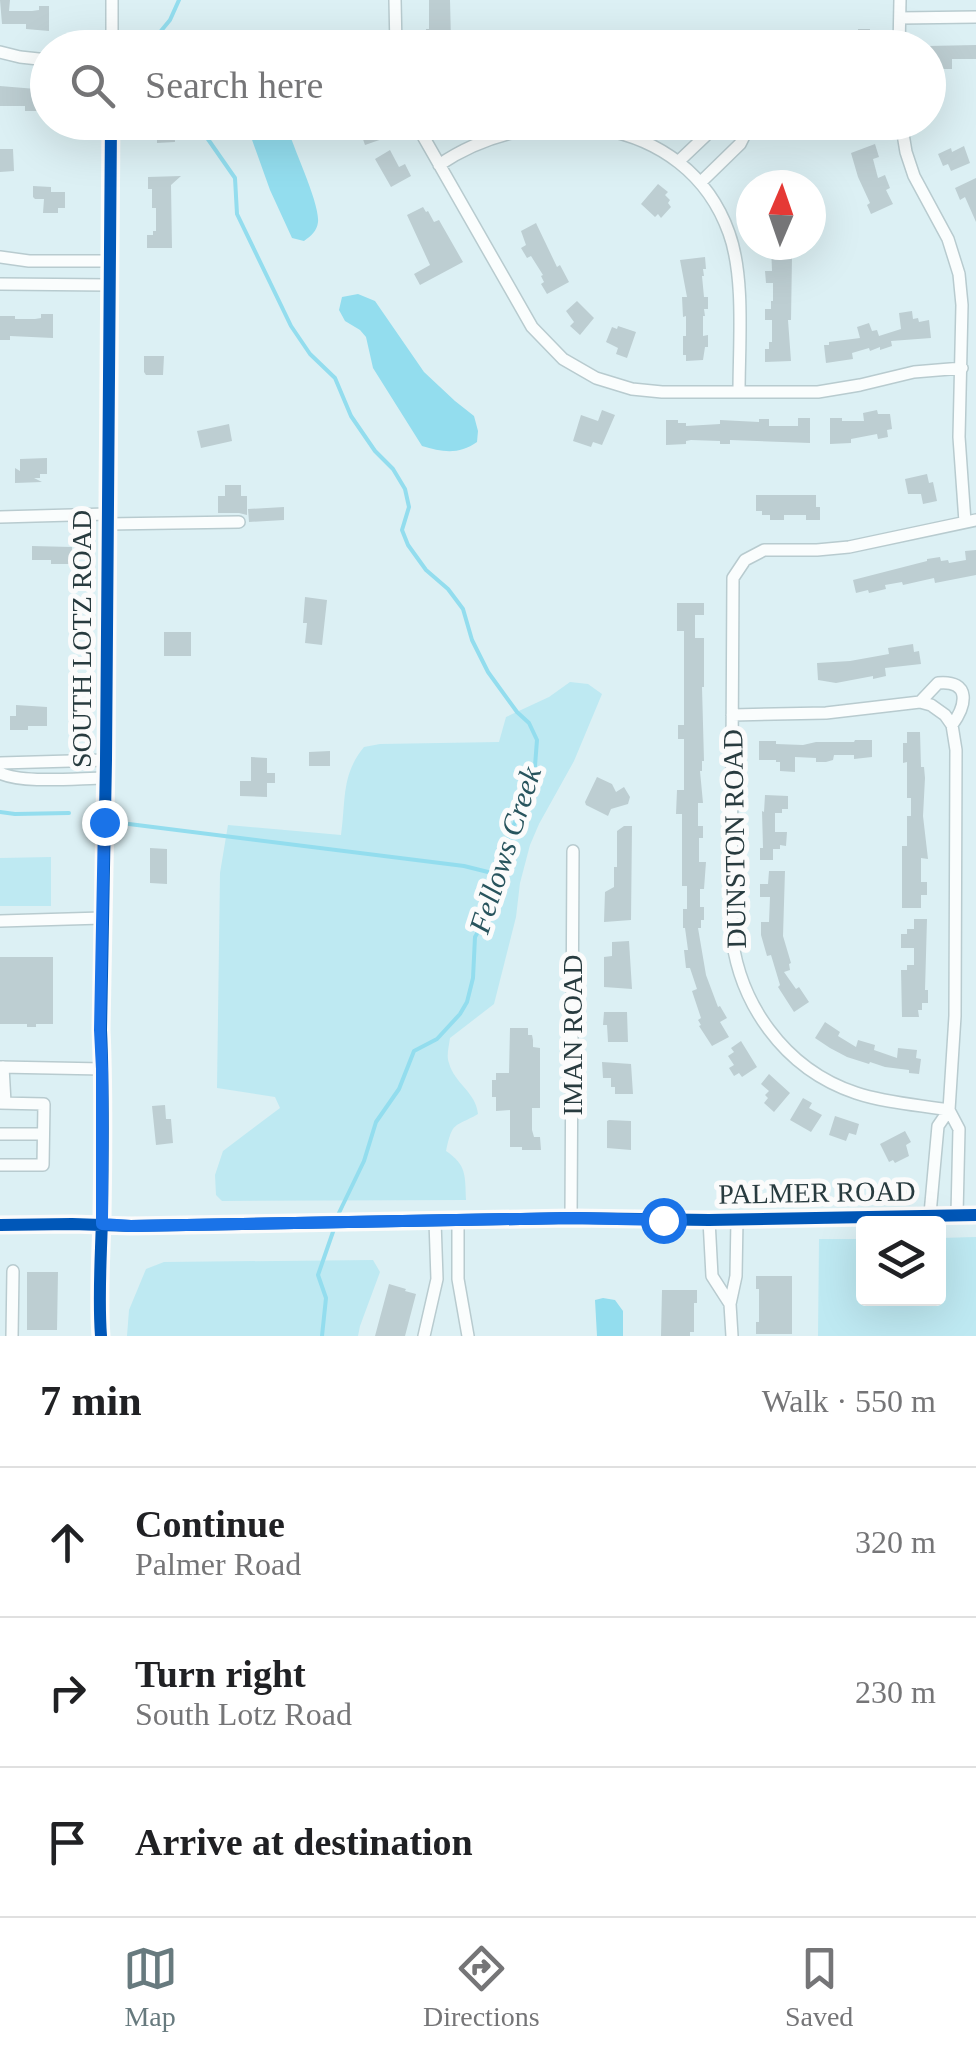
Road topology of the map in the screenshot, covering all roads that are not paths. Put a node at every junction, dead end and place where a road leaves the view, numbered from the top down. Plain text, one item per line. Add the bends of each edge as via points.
1 (112, 0) edge
2 (395, 0) edge
3 (900, 0) edge
4 (976, 17) edge
5 (900, 18) junction
6 (112, 30) edge
7 (396, 30) edge
8 (900, 30) edge
9 (0, 52) edge
10 (30, 58) edge
11 (111, 140) edge
12 (425, 140) edge
13 (485, 140) edge
14 (638, 140) edge
15 (702, 140) edge
16 (742, 140) edge
17 (904, 140) edge
18 (680, 161) junction
19 (439, 164) junction
20 (701, 182) junction
21 (0, 258) edge
22 (109, 260) junction
23 (0, 284) edge
24 (109, 285) junction
25 (962, 368) junction
26 (739, 392) junction
27 (0, 517) edge
28 (107, 519) junction
29 (970, 521) edge
30 (239, 522) dead end
31 (920, 702) junction
32 (732, 715) junction
33 (952, 725) junction
34 (106, 760) junction
35 (0, 762) edge
36 (0, 773) edge
37 (105, 778) junction
38 (574, 850) dead end
39 (102, 918) junction
40 (0, 920) edge
41 (2, 1067) edge
42 (102, 1069) junction
43 (2, 1103) edge
44 (949, 1110) junction
45 (0, 1134) edge
46 (44, 1134) junction
47 (0, 1166) edge
48 (930, 1214) junction
49 (957, 1214) junction
50 (976, 1215) edge
51 (571, 1218) junction
52 (737, 1219) junction
53 (709, 1220) junction
54 (435, 1221) junction
55 (458, 1221) junction
56 (0, 1224) edge
57 (102, 1224) junction
58 (13, 1271) dead end
59 (437, 1279) junction
60 (458, 1279) junction
61 (730, 1304) junction
62 (8, 1327) edge
63 (100, 1336) edge
64 (424, 1336) edge
65 (468, 1336) edge
66 (732, 1336) edge

1 - 6 street
2 - 7 street
3 - 5 street
4 - 5 street
5 - 8 street
9 - 10 street
11 - 22 street, SOUTH LOTZ ROAD
12 - 19 street
13 - 19 street
14 - 18 street
15 - 18 street
16 - 20 street
17 - 25 street via 955,259
18 - 20 street
19 - 26 street via 523,316 563,359 632,389
20 - 26 street via 735,255
21 - 22 street
22 - 24 street, SOUTH LOTZ ROAD
23 - 24 street
24 - 28 street, SOUTH LOTZ ROAD
25 - 26 street via 830,390
25 - 29 street via 959,437
27 - 28 street
28 - 30 street
28 - 34 street, SOUTH LOTZ ROAD
29 - 32 street, DUNSTON ROAD via 849,548 764,550 744,560 733,578
31 - 32 street
31 - 33 street
31 - 33 street via 938,683 956,686 964,700
32 - 44 street, DUNSTON ROAD via 732,937 758,1015 784,1049 829,1082 871,1097
33 - 44 street via 956,1016
34 - 35 street
34 - 37 street, SOUTH LOTZ ROAD
36 - 37 street
37 - 39 street, SOUTH LOTZ ROAD
38 - 51 street, IMAN ROAD
39 - 40 street
39 - 42 street, SOUTH LOTZ ROAD
41 - 42 street
41 - 43 street
42 - 57 street, SOUTH LOTZ ROAD
43 - 46 street via 44,1104
44 - 48 street via 938,1126
44 - 49 street via 959,1128
45 - 46 street
46 - 47 street via 43,1165
48 - 49 street, PALMER ROAD
48 - 52 street, PALMER ROAD
49 - 50 street, PALMER ROAD
51 - 53 street, PALMER ROAD
51 - 55 street, PALMER ROAD
52 - 53 street, PALMER ROAD
52 - 61 street
53 - 61 street via 712,1276
54 - 55 street, PALMER ROAD
54 - 57 street, PALMER ROAD
54 - 59 street
55 - 60 street
56 - 57 street, PALMER ROAD
57 - 63 street, SOUTH LOTZ ROAD
58 - 62 street
59 - 60 street
59 - 64 street
60 - 65 street
61 - 66 street

